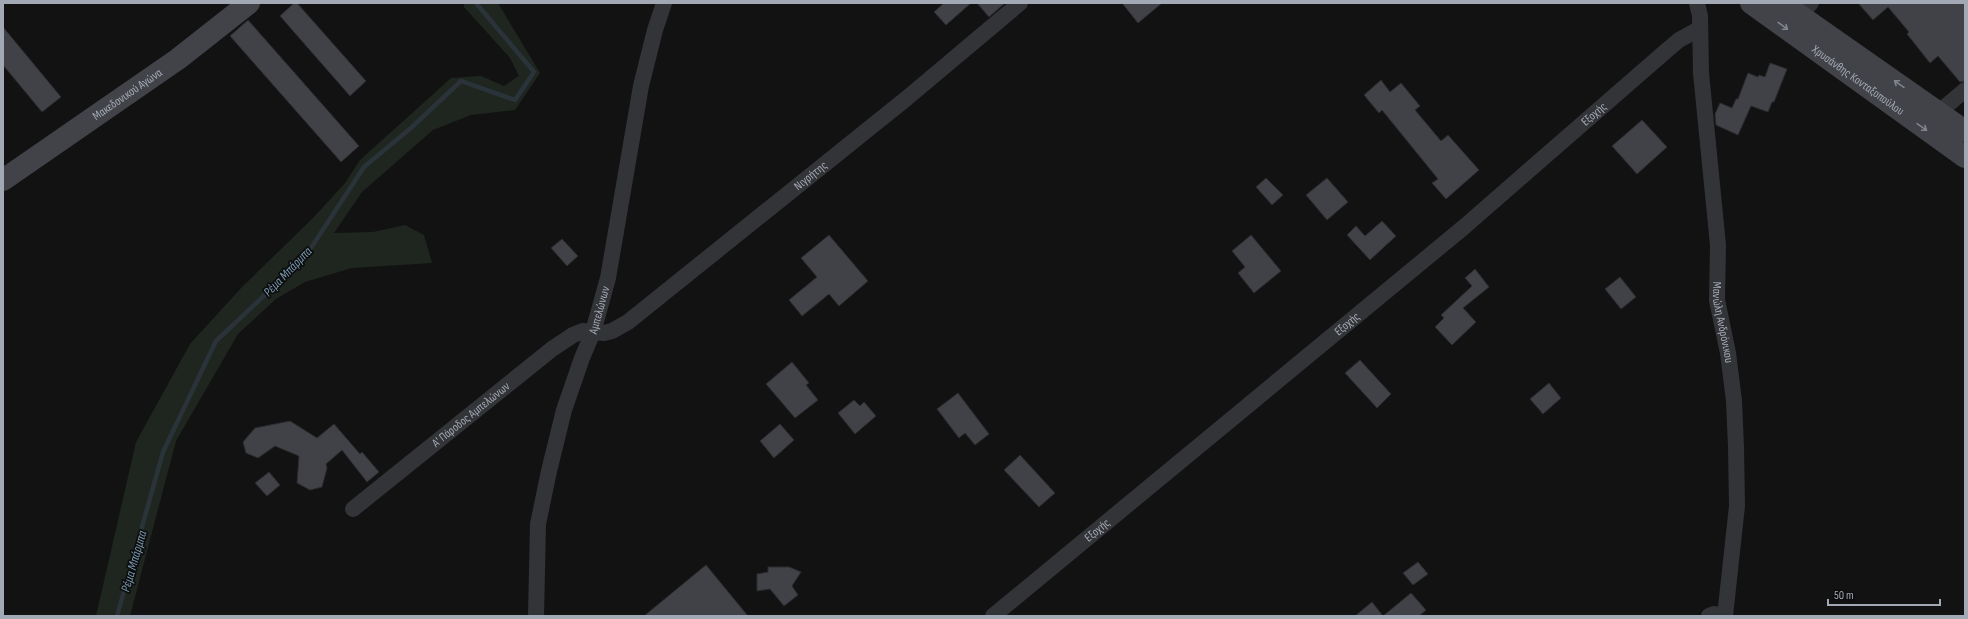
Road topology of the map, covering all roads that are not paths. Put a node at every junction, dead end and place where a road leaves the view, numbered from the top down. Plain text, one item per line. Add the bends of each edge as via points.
1 (249, 3) edge
2 (664, 3) edge
3 (1020, 3) edge
4 (1697, 3) edge
5 (1751, 3) edge
6 (1797, 7) edge
7 (1699, 29) junction
8 (1965, 90) edge
9 (1939, 112) junction
10 (1965, 131) edge
11 (1965, 157) edge
12 (3, 180) edge
13 (593, 332) junction
14 (353, 509) dead end
15 (536, 616) edge
16 (993, 616) edge
17 (1709, 616) edge
18 (1721, 616) edge
19 (1724, 616) edge

1 - 12 main road, Μακεδονικού Αγώνα via 178,59
2 - 13 street, Αμπελώνων via 640,86 608,278
3 - 13 street, Νιγρήτης via 907,98 628,322 612,331
4 - 7 street, Μανώλη Ανδρόνικου
5 -> 11 main road, Χρυσάνθης Κονταξοπούλου
9 -> 6 main road, Χρυσάνθης Κονταξοπούλου
7 - 16 street, Εξοχής via 1666,51 1464,227
7 - 19 street, Μανώλη Ανδρόνικου via 1700,73 1718,245 1717,300 1728,353 1736,447 1737,506
8 - 9 street
9 - 10 main road, Χρυσάνθης Κονταξοπούλου
13 - 14 street, Α' Πάροδος Αμπελώνων via 583,331 573,335 552,349
13 - 15 street, Αμπελώνων via 564,410 538,524
17 - 18 street

